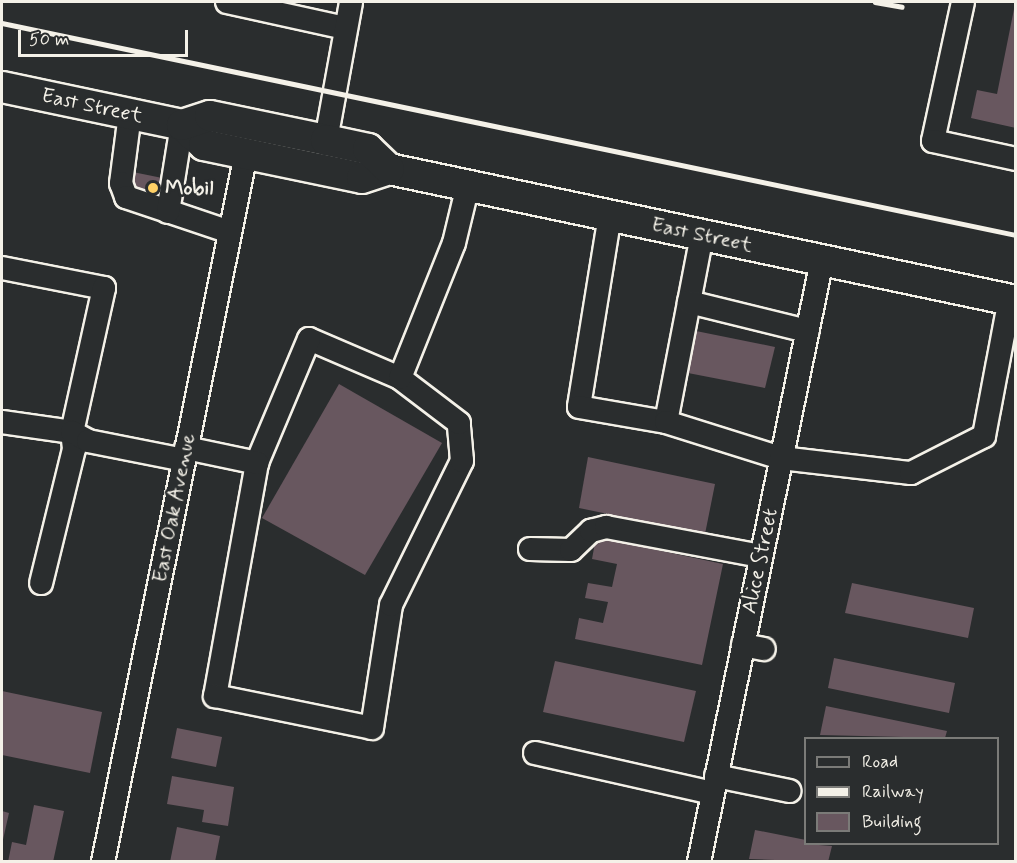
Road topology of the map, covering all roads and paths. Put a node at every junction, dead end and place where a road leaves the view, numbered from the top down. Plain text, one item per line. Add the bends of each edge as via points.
1 (227, 2) edge
2 (351, 2) edge
3 (963, 2) edge
4 (345, 28) junction
5 (2, 87) edge
6 (130, 114) junction
7 (182, 125) junction
8 (326, 140) junction
9 (246, 154) junction
10 (1016, 159) edge
11 (389, 169) junction
12 (468, 185) junction
13 (168, 212) junction
14 (610, 215) junction
15 (230, 232) junction
16 (702, 235) junction
17 (822, 260) junction
18 (2, 268) edge
19 (1013, 300) edge
20 (689, 302) junction
21 (807, 332) junction
22 (400, 378) junction
23 (2, 422) edge
24 (666, 422) junction
25 (72, 432) junction
26 (185, 454) junction
27 (781, 458) junction
28 (257, 462) junction
29 (530, 549) dead end
30 (761, 556) junction
31 (41, 583) dead end
32 (536, 753) dead end
33 (714, 785) junction
34 (789, 790) dead end
35 (103, 861) edge
36 (699, 861) edge

1 - 4 street
2 - 4 street
3 - 10 street via 933,141
4 - 8 street
5 - 6 main road, East Street
6 - 7 main road, East Street
6 - 13 street via 121,183 126,197
7 - 8 main road, East Street via 210,116
7 - 9 main road, East Street via 204,145
7 - 13 street
8 - 11 main road, East Street via 368,149
9 - 11 main road, East Street via 362,178
9 - 15 street, East Oak Avenue
11 - 12 main road, East Street
12 - 14 main road, East Street
12 - 22 street via 454,243
13 - 15 street
14 - 16 main road, East Street
14 - 24 street via 579,407
15 - 26 street, East Oak Avenue
16 - 17 main road, East Street
16 - 20 street
17 - 19 main road, East Street
17 - 21 street, Alice Street
18 - 25 street via 104,288
19 - 27 street via 984,436 911,473
20 - 21 street
20 - 24 street
21 - 27 street, Alice Street
22 - 28 street via 309,339
22 - 28 street via 459,423 462,461 391,604 372,728 215,696
23 - 25 street
24 - 27 street
25 - 26 street via 88,441
25 - 31 street via 74,449
26 - 28 street
26 - 35 street, East Oak Avenue
27 - 30 street, Alice Street
29 - 30 street via 571,550 591,531 606,527
30 - 33 street, Alice Street via 764,594 740,712
32 - 33 street
33 - 34 street
33 - 36 street, Alice Street

